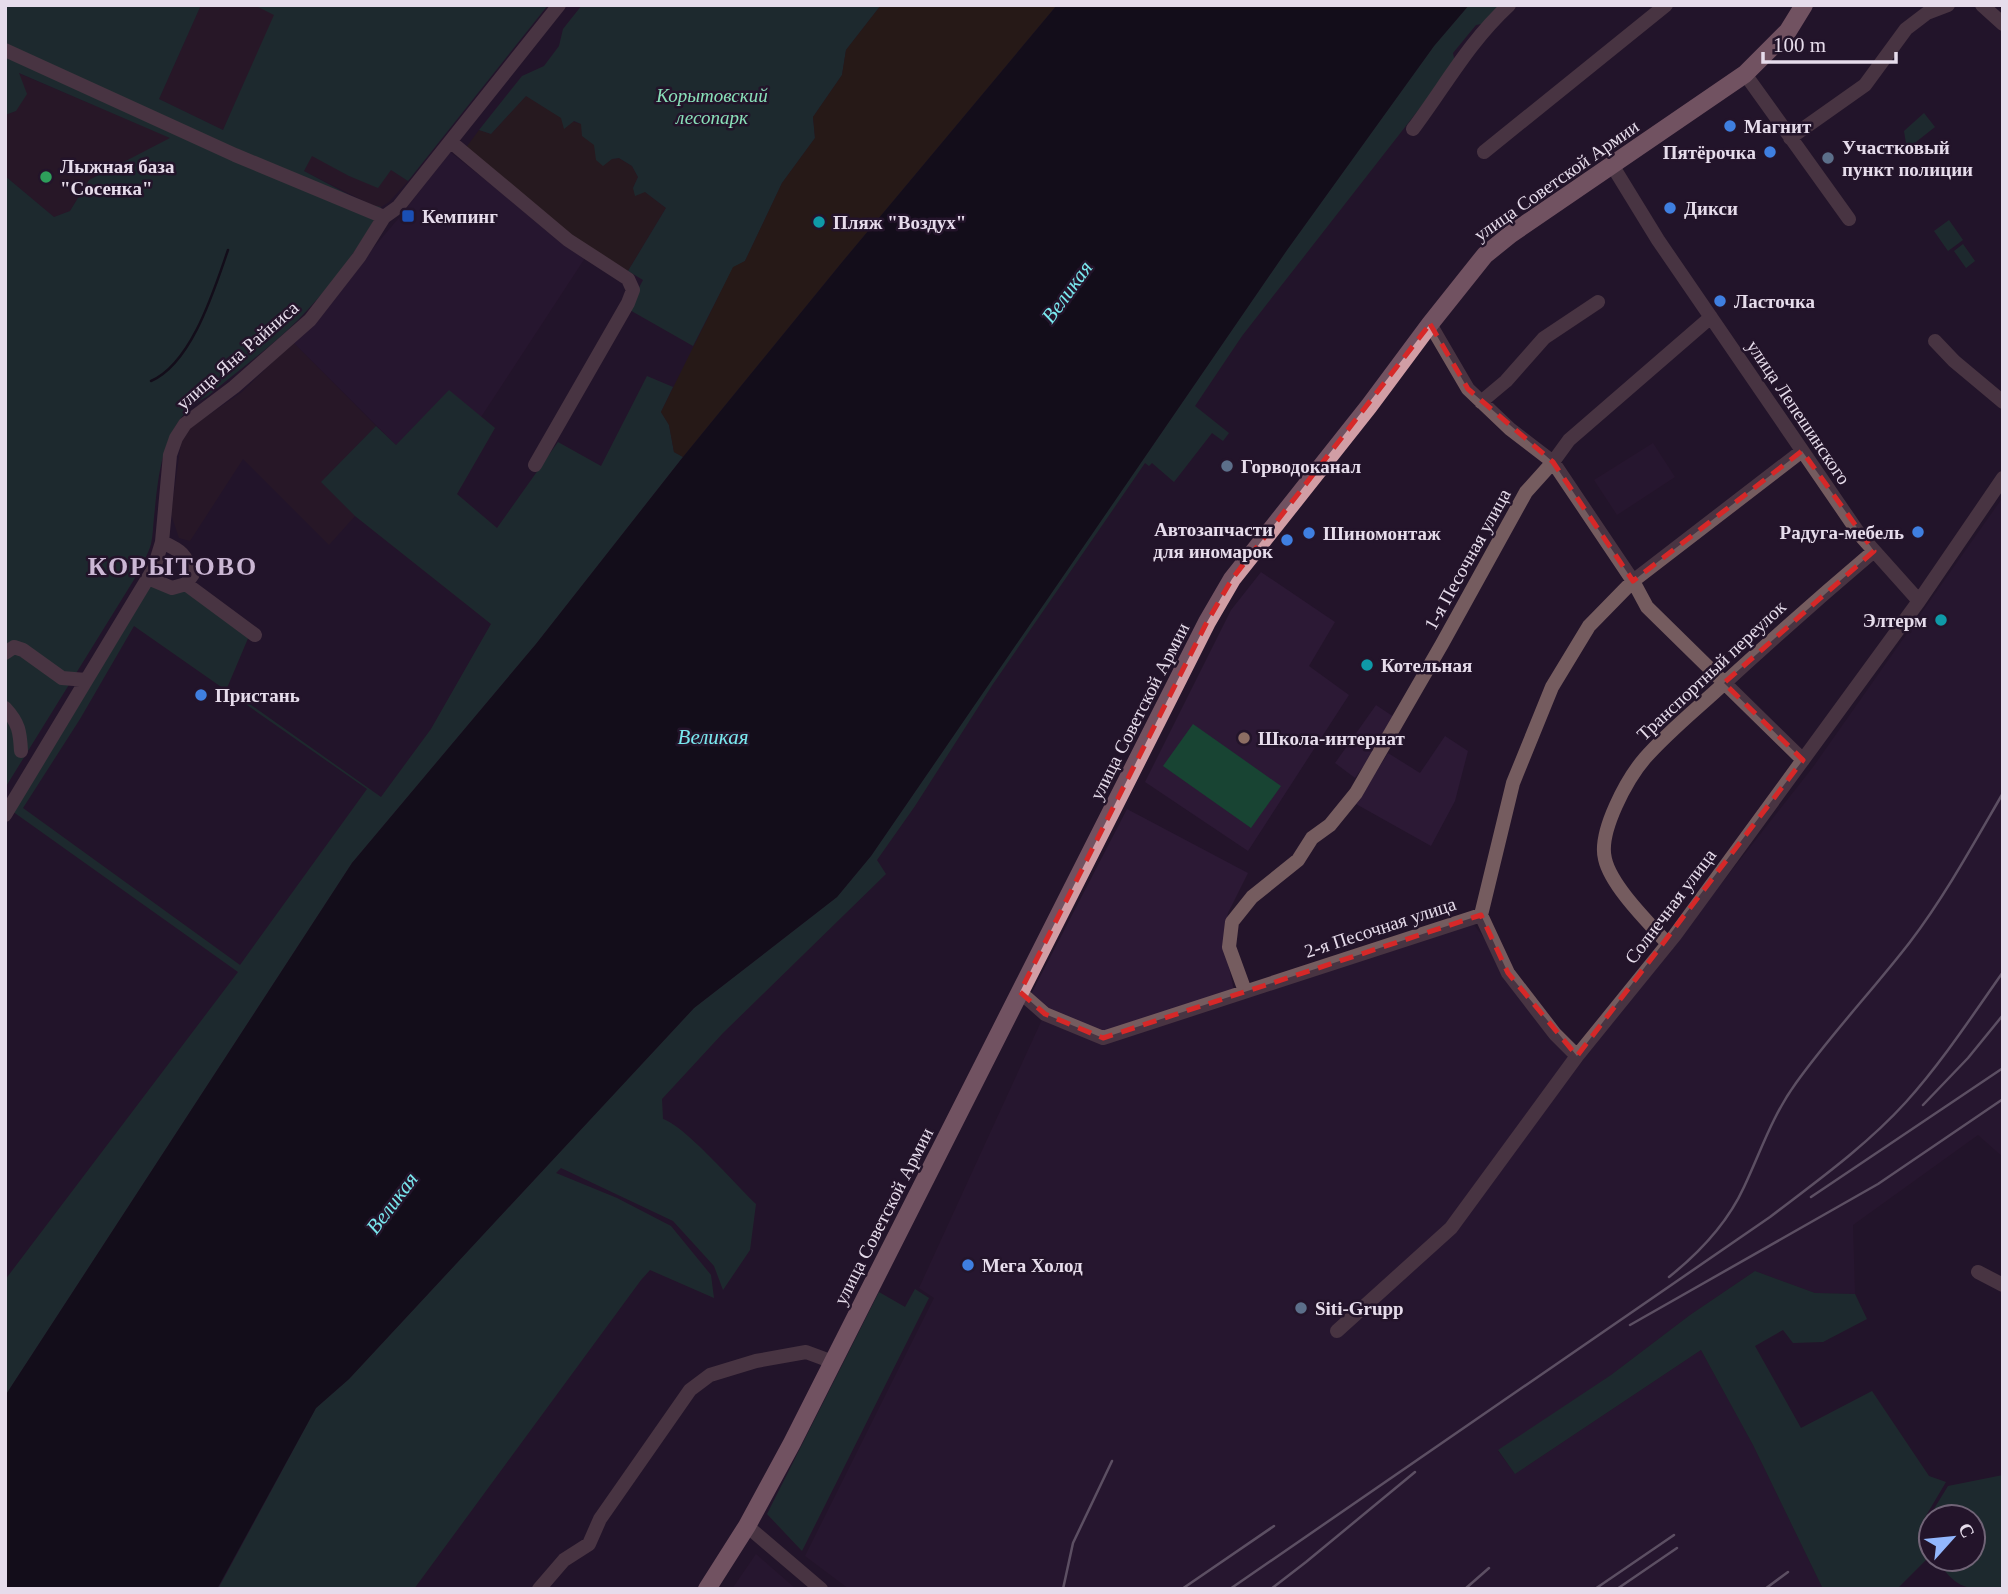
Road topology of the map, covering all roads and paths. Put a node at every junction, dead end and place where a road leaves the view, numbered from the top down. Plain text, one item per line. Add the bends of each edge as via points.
1 (559, 5) edge
2 (1509, 5) edge
3 (1666, 5) edge
4 (1804, 5) edge
5 (1948, 5) edge
6 (1982, 5) edge
7 (2003, 24) edge
8 (5, 50) edge
9 (1745, 74) junction
10 (1413, 129) dead end
11 (1790, 138) junction
12 (451, 142) junction
13 (1484, 152) dead end
14 (1612, 165) junction
15 (384, 217) junction
16 (1849, 219) dead end
17 (1598, 302) dead end
18 (1711, 317) junction
19 (1430, 324) junction
20 (1935, 341) dead end
21 (1481, 402) junction
22 (2003, 402) edge
23 (1802, 451) junction
24 (1553, 462) junction
25 (535, 465) dead end
26 (2003, 478) edge
27 (162, 542) junction
28 (1874, 551) junction
29 (148, 578) junction
30 (1633, 581) junction
31 (186, 584) junction
32 (1919, 601) junction
33 (255, 635) dead end
34 (5, 653) edge
35 (86, 680) junction
36 (1724, 683) junction
37 (5, 708) edge
38 (21, 751) dead end
39 (1803, 760) junction
40 (5, 815) edge
41 (1481, 915) junction
42 (1668, 944) junction
43 (1020, 992) junction
44 (1244, 992) junction
45 (1577, 1056) junction
46 (1978, 1272) dead end
47 (2003, 1285) edge
48 (1337, 1331) dead end
49 (833, 1362) junction
50 (747, 1525) junction
51 (539, 1589) edge
52 (707, 1589) edge
53 (821, 1589) edge

1 - 12 street, улица Яна Райниса
2 - 10 street via 1485,27
3 - 13 street
4 - 9 main road, улица Советской Армии via 1788,31
5 - 11 street via 1906,29 1865,85
6 - 7 street
8 - 15 street
9 - 11 street
9 - 14 main road, улица Советской Армии
11 - 16 street
12 - 15 street, улица Яна Райниса via 398,207
12 - 25 street via 568,240 628,279 633,290
14 - 18 street, улица Лепешинского
14 - 19 main road, улица Советской Армии via 1485,255
15 - 27 street, улица Яна Райниса via 310,320 185,424 170,455
17 - 21 street via 1544,338
18 - 23 street, улица Лепешинского
18 - 24 street, 1-я Песочная улица via 1569,440
19 - 21 street via 1468,389
19 - 43 main road, улица Советской Армии via 1231,579
20 - 22 street
21 - 24 street
23 - 28 street, улица Лепешинского
23 - 30 street, 2-я Песочная улица
24 - 30 street
24 - 44 street, 1-я Песочная улица via 1526,492 1356,793 1330,825 1312,838 1298,860 1252,897 1232,922 1229,947
26 - 32 street, Солнечная улица
27 - 29 street, улица Яна Райниса
27 - 31 street via 187,557 193,574
28 - 32 street, улица Лепешинского
28 - 36 street, Транспортный переулок
29 - 31 street via 172,588
29 - 35 street, улица Яна Райниса
30 - 36 street via 1647,607
30 - 41 street, 2-я Песочная улица via 1589,626 1552,687 1513,783
31 - 33 street
32 - 39 street, Солнечная улица
34 - 35 street via 14,647 23,650 62,678
35 - 40 street, улица Яна Райниса
36 - 39 street
36 - 42 street, Транспортный переулок via 1644,759 1604,834 1605,860 1624,894
37 - 38 street via 20,729
39 - 42 street, Солнечная улица
41 - 44 street, 2-я Песочная улица
41 - 45 street via 1508,973
42 - 45 street, Солнечная улица
43 - 44 street, 2-я Песочная улица via 1045,1014 1103,1038
43 - 49 main road, улица Советской Армии
45 - 48 street, Солнечная улица via 1451,1228
46 - 47 street
49 - 50 main road, улица Советской Армии
49 - 51 street via 806,1352 756,1361 710,1375 690,1390 600,1519 589,1544 564,1560
50 - 52 main road, улица Советской Армии
50 - 53 street

